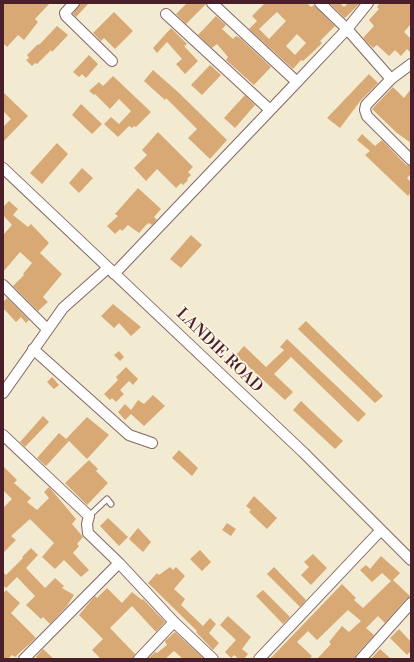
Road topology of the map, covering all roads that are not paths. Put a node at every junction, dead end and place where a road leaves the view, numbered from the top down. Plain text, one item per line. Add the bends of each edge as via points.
1 (74, 3) edge
2 (212, 3) edge
3 (320, 3) edge
4 (368, 3) edge
5 (166, 14) dead end
6 (347, 29) junction
7 (112, 61) dead end
8 (411, 64) edge
9 (391, 80) junction
10 (297, 82) junction
11 (270, 110) junction
12 (411, 160) edge
13 (3, 168) edge
14 (111, 271) junction
15 (3, 285) edge
16 (48, 329) junction
17 (33, 349) junction
18 (3, 393) edge
19 (3, 435) edge
20 (152, 443) dead end
21 (112, 504) dead end
22 (89, 516) junction
23 (381, 530) junction
24 (411, 560) edge
25 (119, 563) junction
26 (411, 603) edge
27 (174, 622) junction
28 (24, 659) edge
29 (139, 659) edge
30 (213, 659) edge
31 (259, 659) edge
32 (361, 659) edge

1 - 7 street via 65,13 66,16
2 - 10 street
3 - 6 street
4 - 6 street
5 - 11 street
6 - 9 street
6 - 10 street
8 - 9 street
9 - 12 street via 366,105 366,116
10 - 11 street
11 - 14 street
13 - 14 street, LANDIE ROAD
14 - 16 street via 70,300
14 - 23 street, LANDIE ROAD via 304,453
15 - 16 street
16 - 17 street
17 - 18 street
17 - 20 street via 129,435
19 - 22 street
21 - 22 lane via 107,499
22 - 25 street via 88,533
23 - 24 street, LANDIE ROAD
23 - 31 street
25 - 27 street
25 - 28 street
26 - 32 street
27 - 29 street
27 - 30 street

